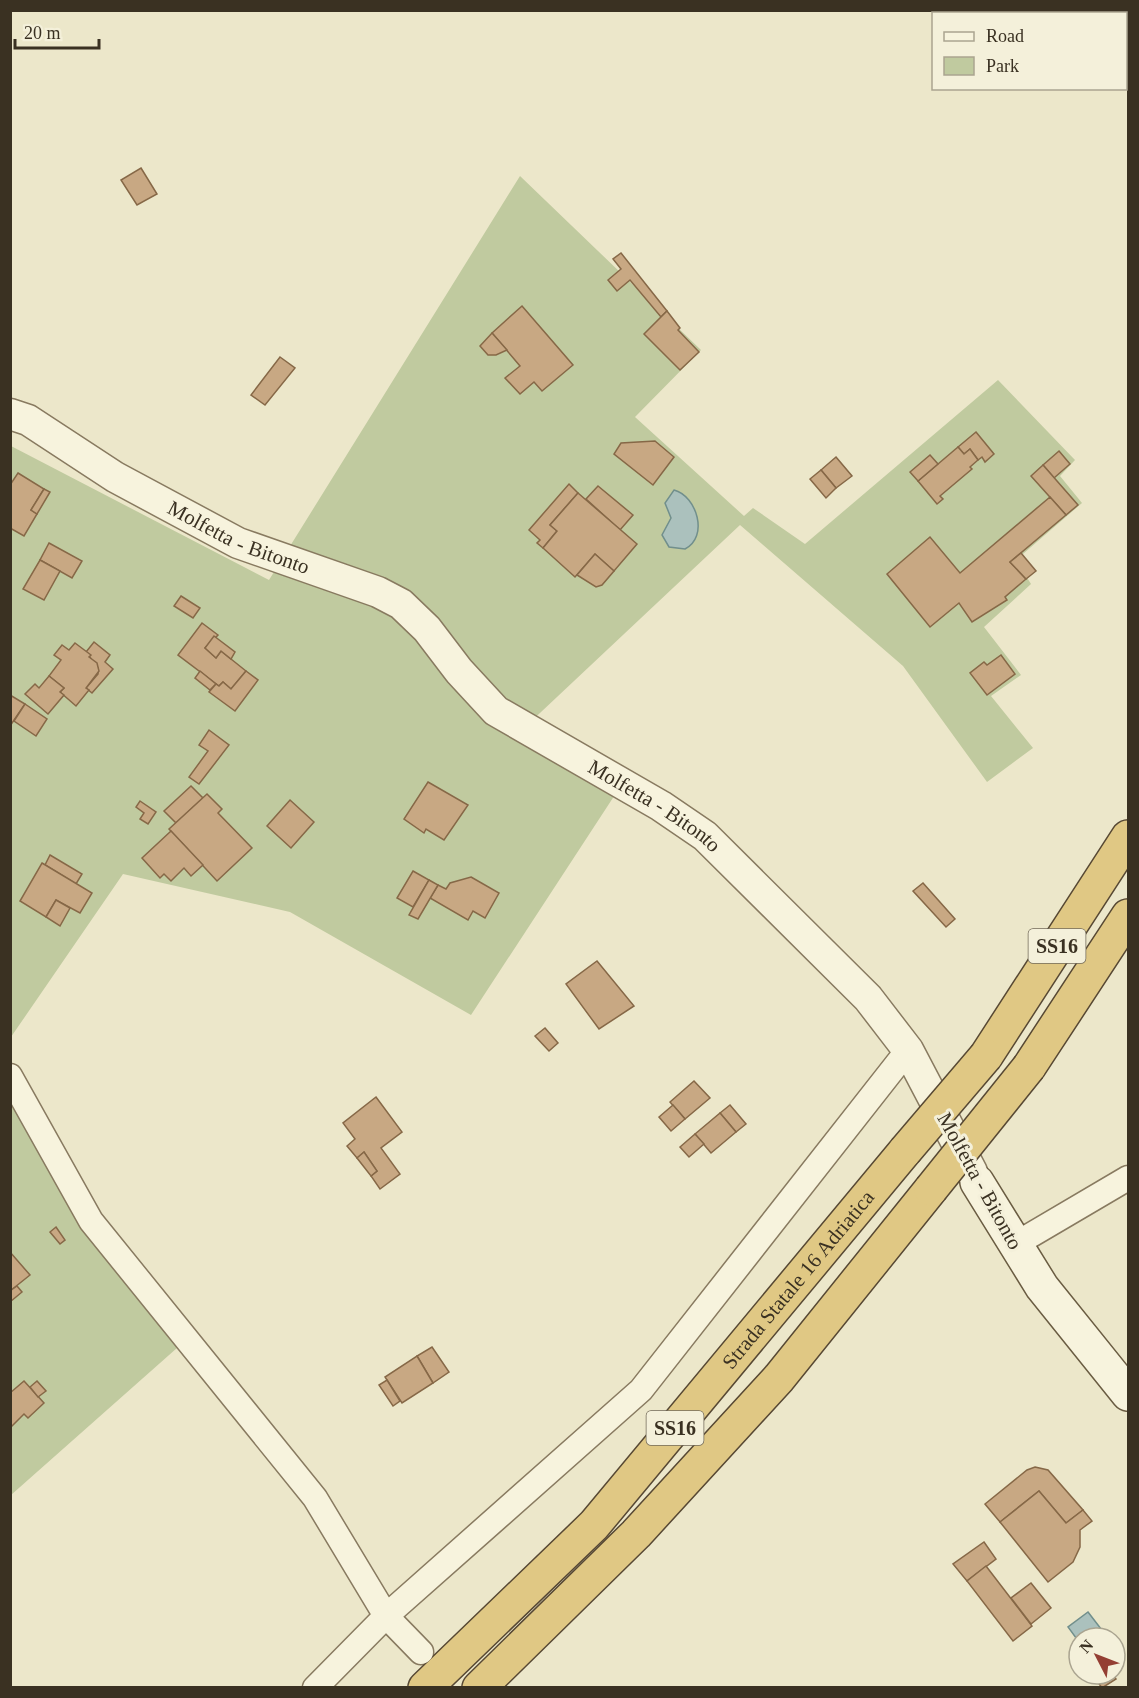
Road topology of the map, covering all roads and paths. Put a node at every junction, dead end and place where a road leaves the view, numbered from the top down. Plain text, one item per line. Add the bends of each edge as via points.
1 (10, 414) edge
2 (1128, 837) edge
3 (1128, 916) edge
4 (908, 1050) junction
5 (10, 1076) edge
6 (1128, 1178) edge
7 (977, 1182) joint
8 (1014, 1245) junction
9 (1128, 1394) edge
10 (387, 1616) junction
11 (421, 1652) dead end
12 (315, 1688) edge
13 (425, 1688) edge
14 (479, 1688) edge

1 - 4 street, Molfetta - Bitonto via 28,420 115,477 238,543 378,592 401,604 496,711 661,806 705,836 868,998
2 - 13 highway, Strada Statale 16 Adriatica / SS16, bridge via 986,1056 594,1525
3 - 14 highway, Strada Statale 16 Adriatica / SS16, bridge via 1029,1067 779,1378 636,1534
4 - 7 street, Molfetta - Bitonto
4 - 10 street via 641,1390
5 - 10 street via 91,1221 315,1498
6 - 8 street
7 - 8 main road, Molfetta - Bitonto
8 - 9 main road, Molfetta - Bitonto via 1042,1287
10 - 11 street
10 - 12 street

